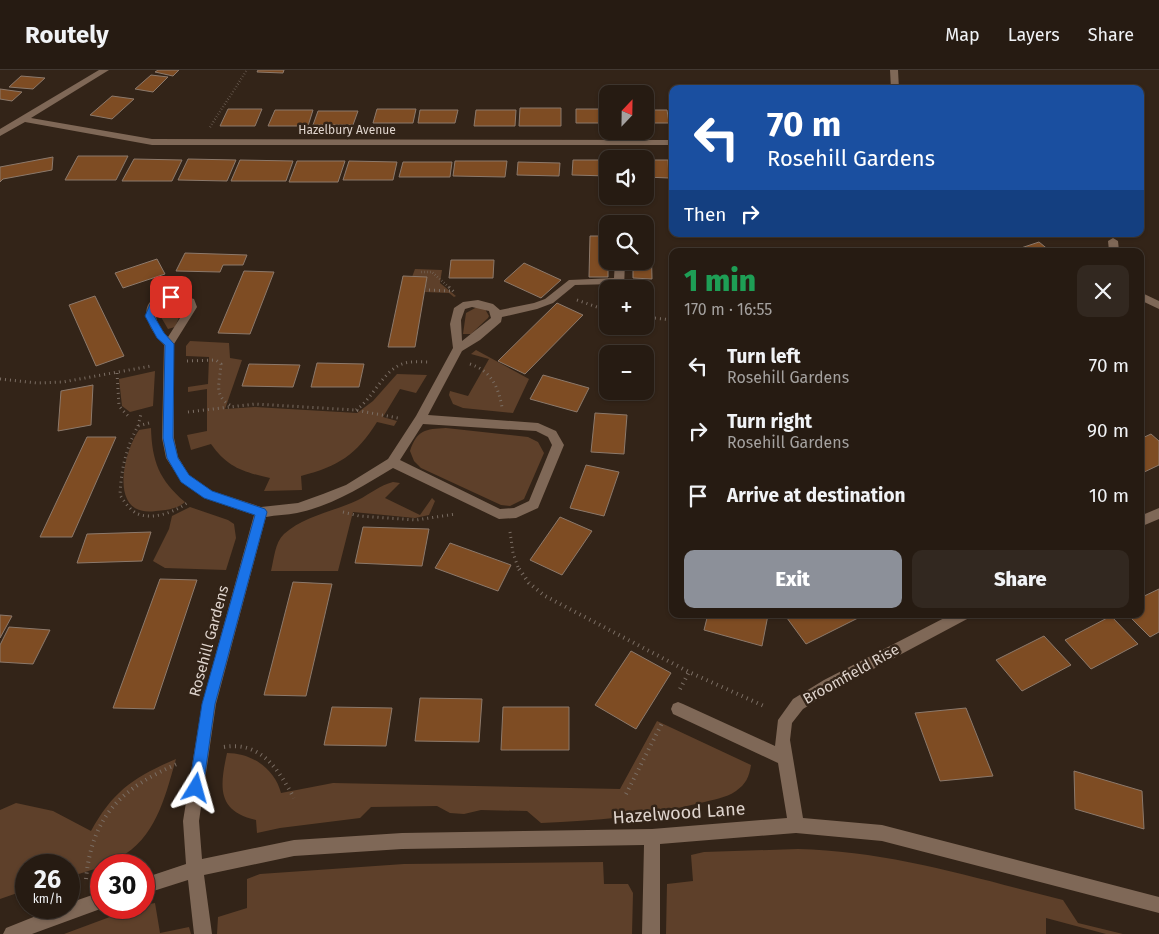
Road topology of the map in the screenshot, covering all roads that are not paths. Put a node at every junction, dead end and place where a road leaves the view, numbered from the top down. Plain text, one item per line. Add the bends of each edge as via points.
1 (105, 70) edge
2 (894, 70) edge
3 (895, 85) edge
4 (24, 119) junction
5 (0, 133) edge
6 (669, 143) edge
7 (599, 284) edge
8 (1144, 297) edge
9 (1159, 306) edge
10 (497, 314) junction
11 (170, 344) junction
12 (458, 348) junction
13 (420, 419) junction
14 (392, 462) junction
15 (261, 512) junction
16 (1159, 513) edge
17 (1144, 520) edge
18 (956, 618) edge
19 (673, 707) road end
20 (784, 758) junction
21 (796, 825) junction
22 (652, 837) junction
23 (195, 869) junction
24 (155, 882) edge
25 (90, 904) edge
26 (1159, 905) edge
27 (12, 934) edge
28 (203, 934) edge
29 (652, 934) edge

1 - 4 street
2 - 3 street
4 - 5 street
4 - 6 street, Hazelbury Avenue via 152,142
7 - 10 street via 573,282 538,306
8 - 9 street
10 - 12 street via 497,319
10 - 12 street via 494,309 480,303 460,308 456,314 455,333
11 - 11 street via 192,306 190,301 182,298 161,300 150,310 149,316 160,336
11 - 15 street via 168,438 172,458 185,478 208,494
12 - 13 street
13 - 14 street
13 - 14 street via 538,427 552,434 558,445 534,504 516,513 499,514
14 - 15 street via 327,498 298,508
15 - 23 street, Rosehill Gardens via 208,704 191,821
16 - 17 street
18 - 20 street, Broomfield Rise via 798,704 785,720
19 - 20 street
20 - 21 street, Broomfield Rise
21 - 22 street, Hazelwood Lane
21 - 26 street, Hazelwood Lane via 882,833
22 - 23 street, Hazelwood Lane via 402,840 294,848
22 - 29 street
23 - 24 street, Hazelwood Lane
23 - 28 street
25 - 27 street

